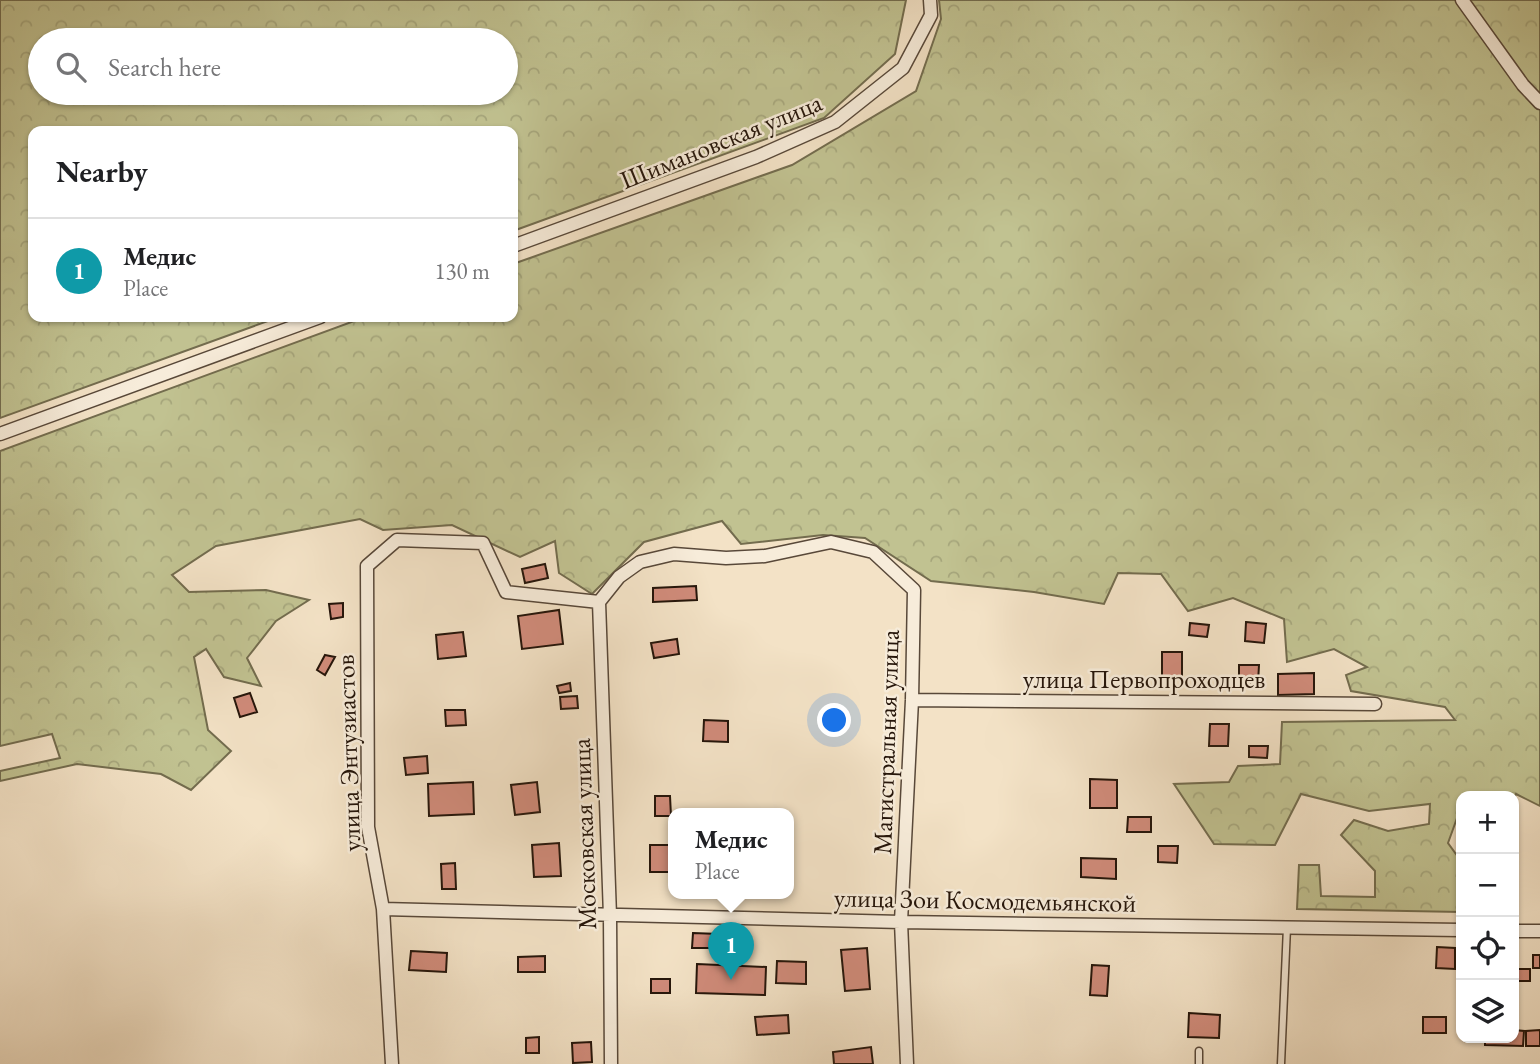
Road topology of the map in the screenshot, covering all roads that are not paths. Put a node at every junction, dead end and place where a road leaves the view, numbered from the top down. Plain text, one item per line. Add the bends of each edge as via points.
1 (930, 0) edge
2 (1463, 0) edge
3 (1540, 103) edge
4 (518, 244) edge
5 (306, 322) edge
6 (0, 434) edge
7 (599, 602) junction
8 (912, 700) junction
9 (1375, 704) dead end
10 (383, 909) junction
11 (610, 916) junction
12 (901, 922) junction
13 (1287, 928) junction
14 (1456, 930) edge
15 (1519, 931) edge
16 (1540, 931) edge
17 (1199, 1051) dead end
18 (391, 1064) edge
19 (611, 1064) edge
20 (907, 1064) edge
21 (1199, 1064) edge
22 (1281, 1064) edge

1 - 4 street, Шимановская улица via 931,15 903,68 835,122 756,157
2 - 3 street
5 - 6 street
7 - 8 street, Магистральная улица via 619,577 640,562 674,554 765,556 831,542 873,552 914,590
7 - 10 street, улица Энтузиастов via 506,593 483,543 397,540 367,566 368,827
7 - 11 street, Московская улица
8 - 9 street, улица Первопроходцев
8 - 12 street, Магистральная улица
10 - 11 street, улица Зои Космодемьянской
10 - 18 street, улица Энтузиастов
11 - 12 street, улица Зои Космодемьянской
11 - 19 street, Московская улица
12 - 13 street, улица Зои Космодемьянской
12 - 20 street, Магистральная улица
13 - 14 street, улица Зои Космодемьянской
13 - 22 lane
15 - 16 street
17 - 21 lane

